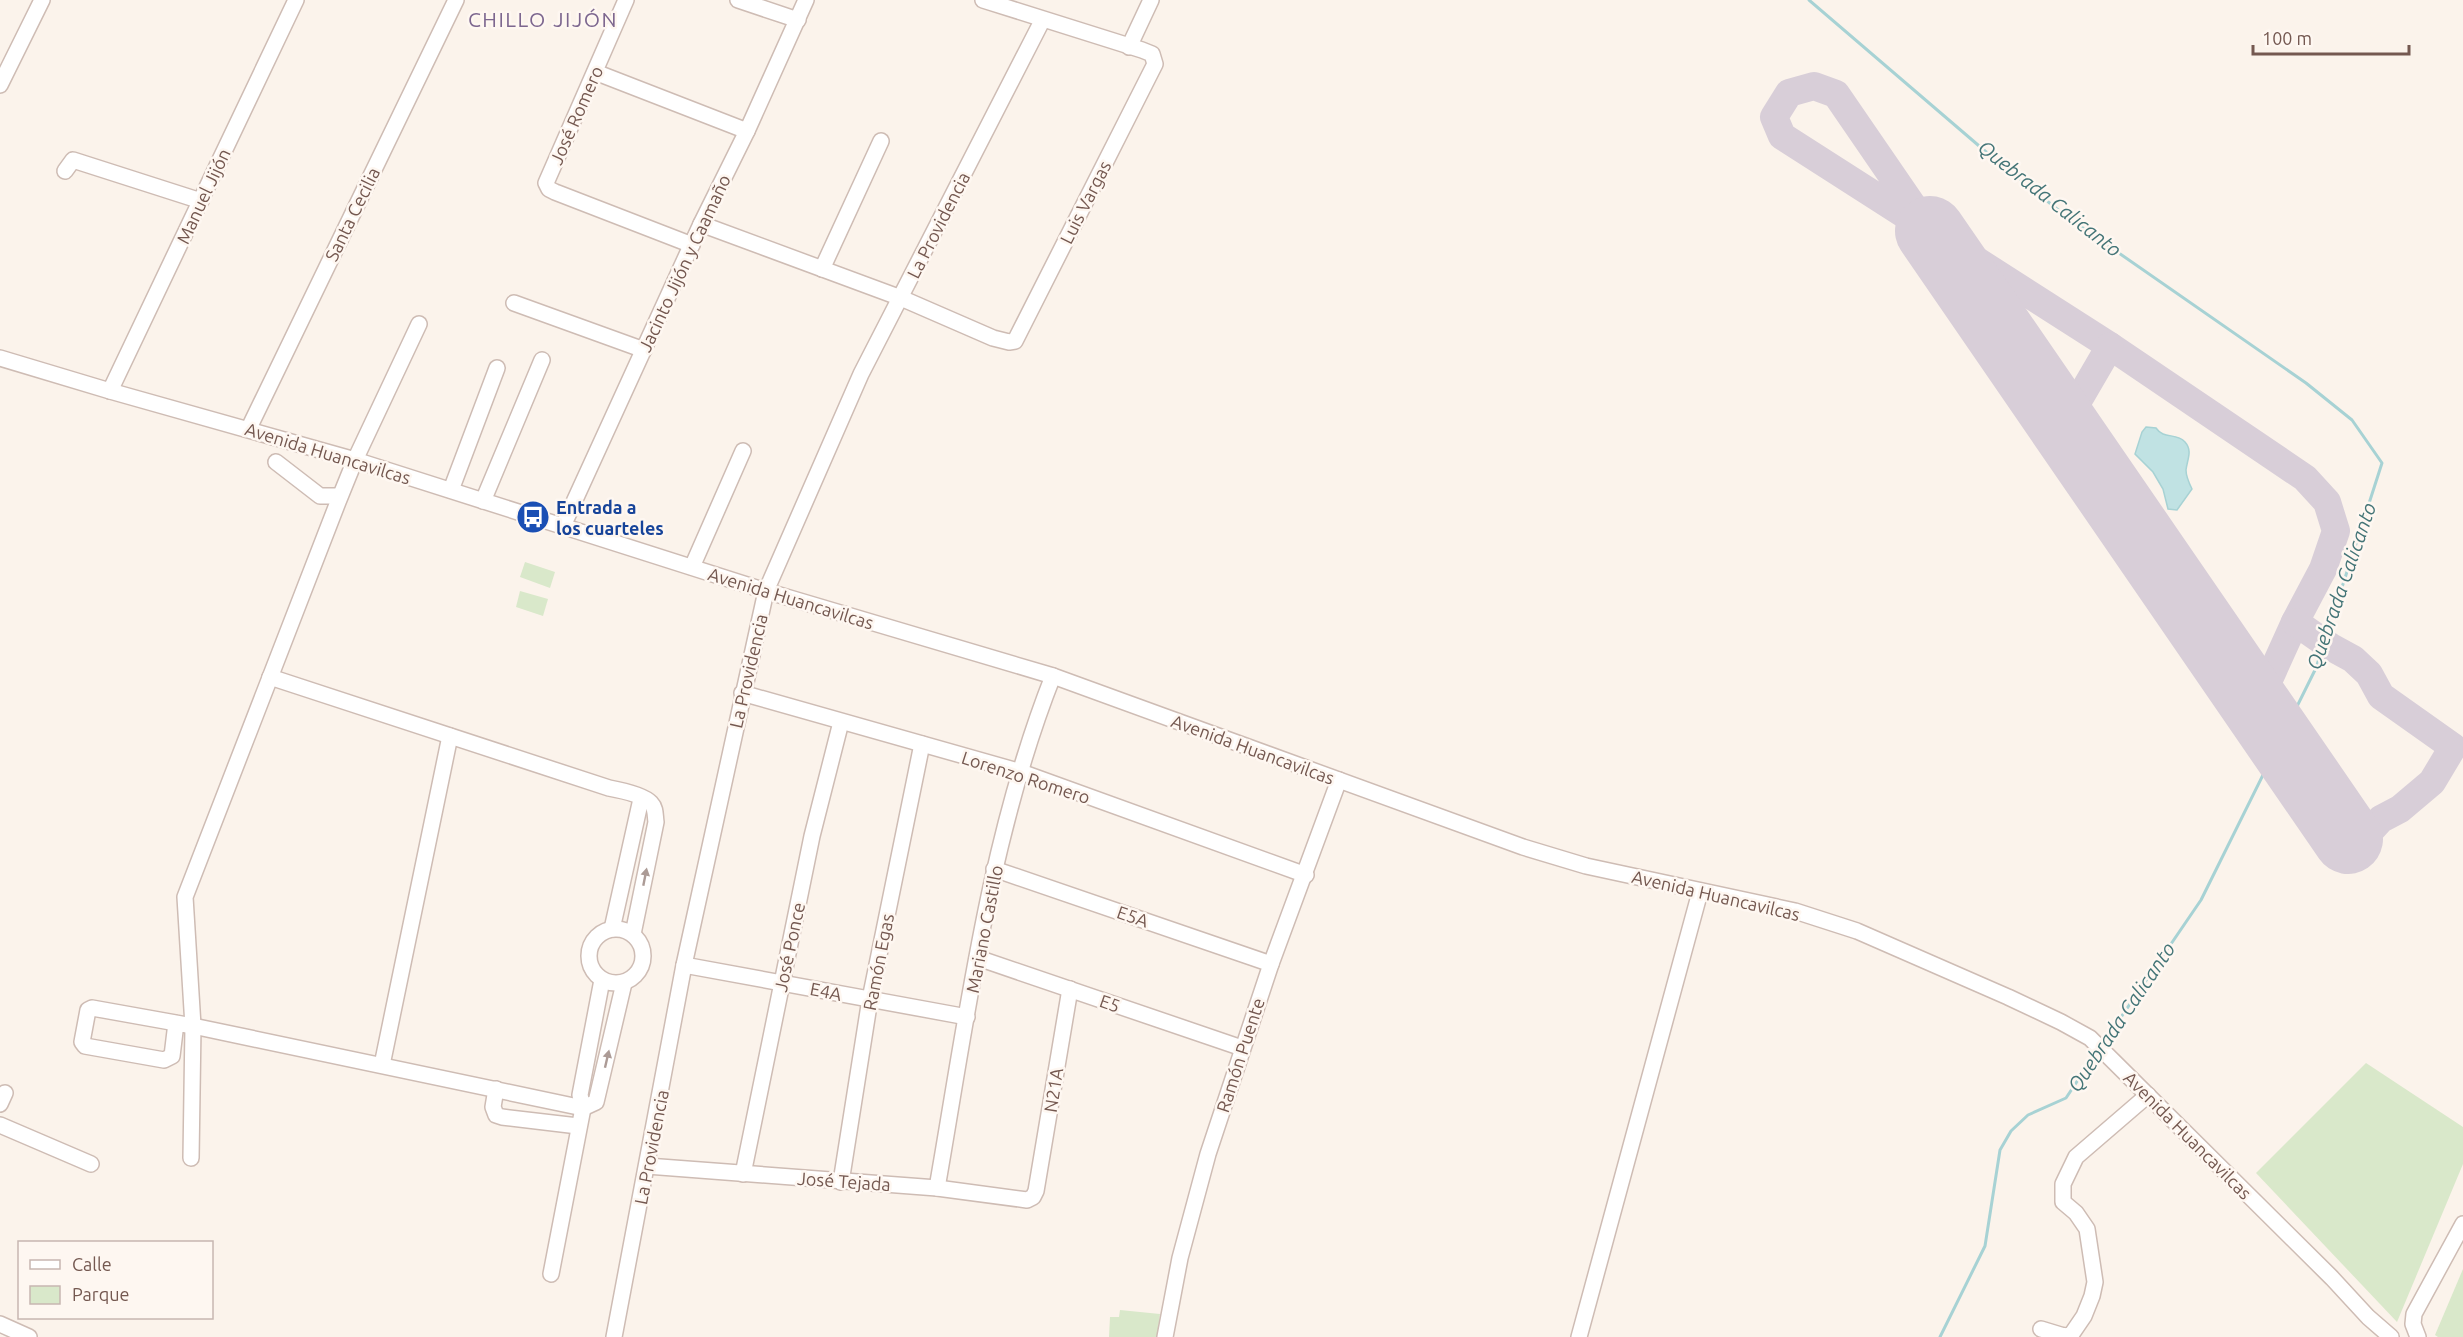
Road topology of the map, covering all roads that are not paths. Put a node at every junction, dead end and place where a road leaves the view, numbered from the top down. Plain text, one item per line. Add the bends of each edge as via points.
1 (42, 0) edge
2 (296, 0) edge
3 (456, 0) edge
4 (626, 0) edge
5 (738, 0) edge
6 (806, 0) edge
7 (1151, 0) edge
8 (990, 1) edge
9 (798, 20) junction
10 (1042, 21) junction
11 (1130, 47) junction
12 (595, 72) junction
13 (0, 85) edge
14 (747, 131) junction
15 (881, 141) dead end
16 (65, 171) dead end
17 (201, 201) junction
18 (701, 224) junction
19 (692, 245) junction
20 (822, 269) junction
21 (901, 298) junction
22 (514, 303) dead end
23 (420, 324) dead end
24 (644, 350) junction
25 (0, 358) edge
26 (542, 360) dead end
27 (497, 368) dead end
28 (110, 391) junction
29 (249, 428) junction
30 (744, 451) dead end
31 (356, 460) junction
32 (276, 462) dead end
33 (451, 490) junction
34 (340, 496) junction
35 (483, 501) junction
36 (563, 526) junction
37 (692, 567) junction
38 (766, 591) junction
39 (1053, 676) junction
40 (270, 677) junction
41 (742, 693) junction
42 (842, 722) junction
43 (450, 736) junction
44 (922, 744) junction
45 (1021, 772) junction
46 (1339, 780) junction
47 (641, 799) junction
48 (994, 869) junction
49 (1306, 875) junction
50 (1700, 892) junction
51 (612, 929) junction
52 (633, 934) junction
53 (978, 958) junction
54 (1271, 964) junction
55 (684, 965) junction
56 (602, 980) junction
57 (624, 983) junction
58 (781, 983) junction
59 (1070, 989) junction
60 (870, 999) junction
61 (967, 1017) junction
62 (176, 1023) junction
63 (193, 1026) junction
64 (1242, 1048) junction
65 (382, 1065) junction
66 (496, 1089) junction
67 (2148, 1095) junction
68 (583, 1108) junction
69 (0, 1125) edge
70 (578, 1126) junction
71 (190, 1158) dead end
72 (91, 1164) dead end
73 (647, 1166) junction
74 (743, 1174) junction
75 (841, 1182) junction
76 (937, 1188) junction
77 (1036, 1191) joint
78 (2463, 1224) edge
79 (551, 1274) dead end
80 (0, 1324) edge
81 (2041, 1329) dead end
82 (29, 1337) edge
83 (614, 1337) edge
84 (1165, 1337) edge
85 (1579, 1337) edge
86 (2391, 1337) edge
87 (2418, 1337) edge

1 - 13 street
2 - 17 street, Manuel Jijón
3 - 29 street, Santa Cecilia
4 - 12 street, José Romero
5 - 9 street
6 - 9 street, Jacinto Jijón y Caamaño
7 - 11 street
8 - 10 street
9 - 14 street, Jacinto Jijón y Caamaño
10 - 11 street
10 - 21 street, La Providencia
11 - 21 street, Luis Vargas via 1152,54 1155,64 1015,340 993,338
12 - 14 street
12 - 19 street, José Romero via 546,183 549,189
14 - 18 street, Jacinto Jijón y Caamaño
15 - 20 street
16 - 17 street via 73,160
17 - 28 street, Manuel Jijón
18 - 19 street, Jacinto Jijón y Caamaño
18 - 20 street
19 - 24 street, Jacinto Jijón y Caamaño
20 - 21 street
21 - 38 street, La Providencia via 861,374
22 - 24 street
23 - 31 street
24 - 36 street, Jacinto Jijón y Caamaño
25 - 28 street, Avenida Huancavilcas
26 - 35 street
27 - 33 street
28 - 29 street, Avenida Huancavilcas
29 - 31 street, Avenida Huancavilcas
30 - 37 street
31 - 33 street, Avenida Huancavilcas
31 - 34 street
32 - 34 street via 320,496
33 - 35 street, Avenida Huancavilcas
34 - 40 street
35 - 36 street, Avenida Huancavilcas
36 - 37 street, Avenida Huancavilcas
37 - 38 street, Avenida Huancavilcas
38 - 39 street, Avenida Huancavilcas
38 - 41 street, La Providencia
39 - 45 street, Mariano Castillo
39 - 46 street, Avenida Huancavilcas
40 - 43 street
40 - 63 street via 185,897
41 - 42 street, Lorenzo Romero
41 - 55 street, La Providencia
42 - 44 street, Lorenzo Romero
42 - 58 street, José Ponce via 812,836
43 - 47 street
43 - 65 street
44 - 45 street, Lorenzo Romero
44 - 60 street, Ramón Egas
45 - 48 street, Mariano Castillo
45 - 49 street, Lorenzo Romero
46 - 49 street, Ramón Puente
46 - 50 street, Avenida Huancavilcas via 1523,847
47 - 51 street
52 -> 47 street via 656,822 651,803
48 - 53 street, Mariano Castillo
48 - 54 street, E5A
49 - 54 street, Ramón Puente
50 - 67 street, Avenida Huancavilcas via 1796,911 1857,931 2008,997 2090,1038
50 - 85 street
51 - 52 street
51 - 56 street via 602,933 589,951 594,972
52 - 57 street via 644,952 644,962 633,979
53 - 59 street, E5
53 - 61 street, Mariano Castillo
54 - 64 street, Ramón Puente
55 - 58 street, E4A
55 - 73 street, La Providencia
56 - 57 street
56 - 68 street via 580,1095
68 -> 57 street via 596,1102
58 - 60 street, E4A
58 - 74 street, José Ponce
59 - 64 street, E5
59 - 77 street, N21A
60 - 61 street, E4A
60 - 75 street, Ramón Egas
61 - 76 street, Mariano Castillo
62 - 62 street via 172,1056 168,1059 85,1046 82,1042 90,1008
62 - 63 street
63 - 65 street
63 - 71 street
64 - 84 street, Ramón Puente via 1180,1258
65 - 66 street
66 - 68 street
66 - 70 street via 496,1115
67 - 81 street via 2076,1157 2067,1173 2062,1198 2087,1229 2095,1282 2084,1316 2071,1335
67 - 86 street, Avenida Huancavilcas
68 - 70 street
69 - 72 street
70 - 79 street
73 - 74 street, José Tejada
73 - 83 street, La Providencia
74 - 75 street, José Tejada
75 - 76 street, José Tejada
76 - 77 street, José Tejada via 1027,1200
78 - 87 street via 2414,1314
80 - 82 street

